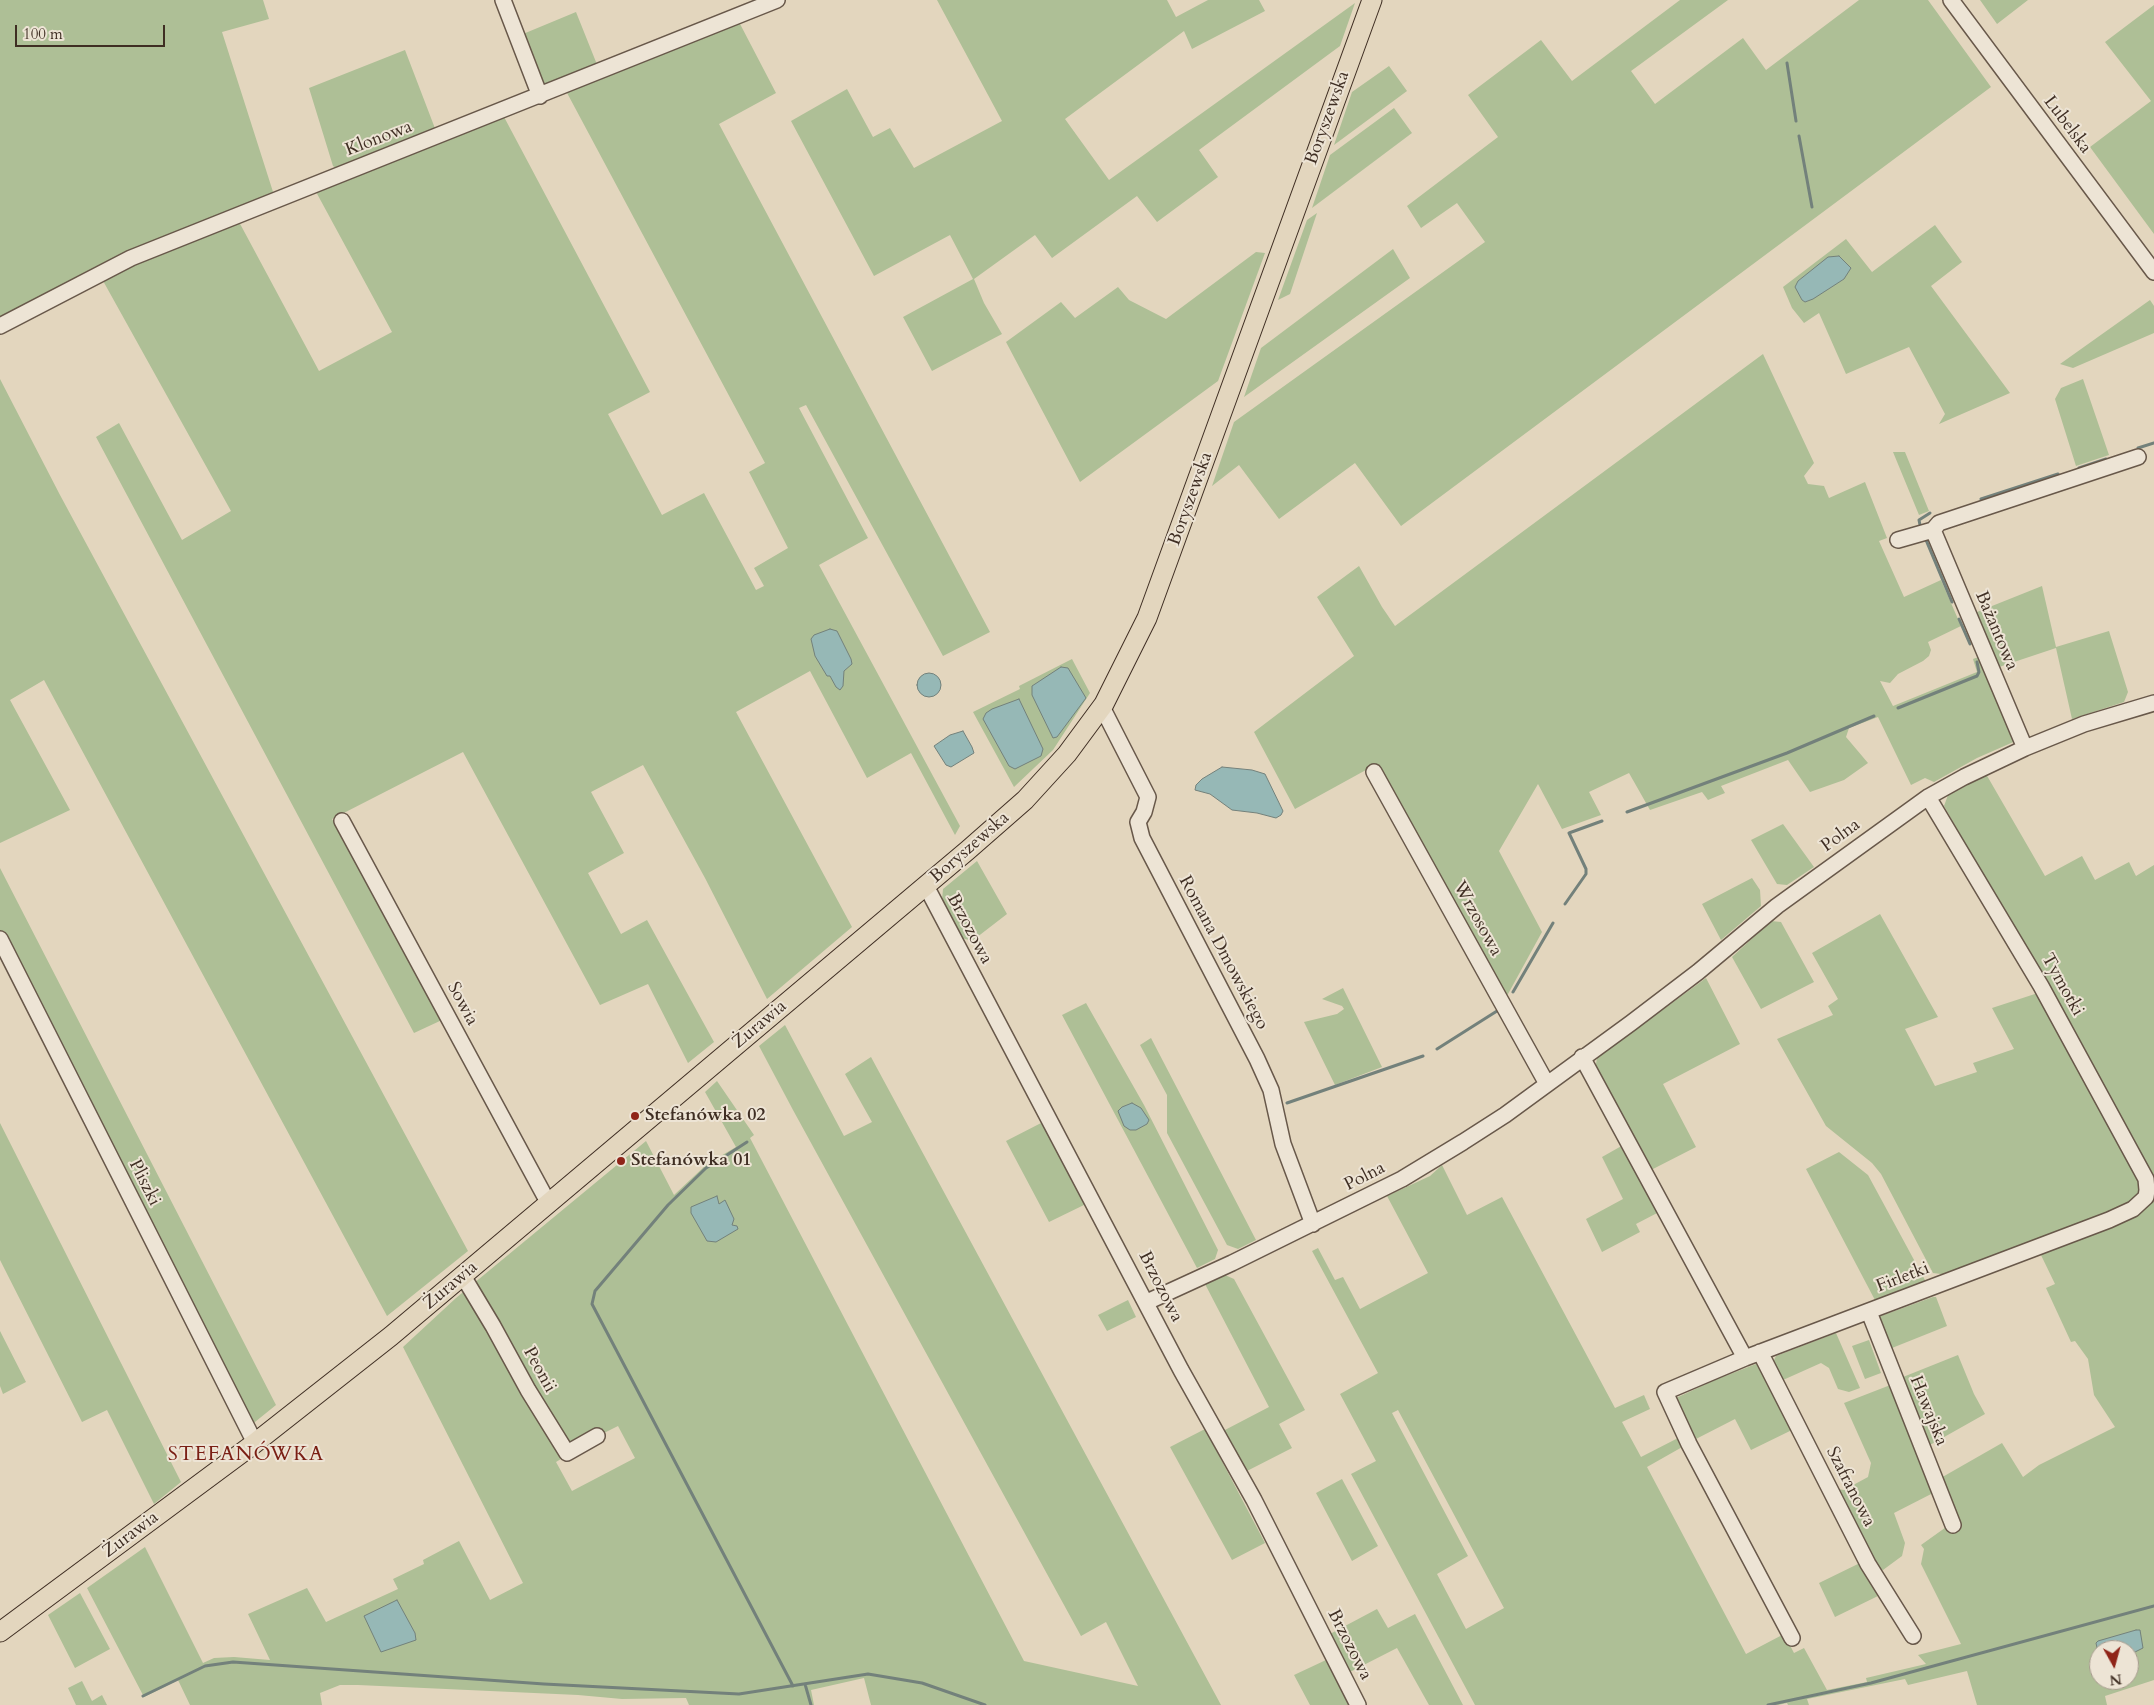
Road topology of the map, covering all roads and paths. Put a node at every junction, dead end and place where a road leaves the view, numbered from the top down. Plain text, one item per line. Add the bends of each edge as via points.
1 (503, 0) edge
2 (777, 0) edge
3 (1372, 0) edge
4 (1951, 0) edge
5 (540, 96) junction
6 (2154, 272) edge
7 (0, 326) edge
8 (2138, 457) dead end
9 (1933, 530) junction
10 (1898, 540) dead end
11 (2154, 703) edge
12 (1102, 707) junction
13 (2025, 748) junction
14 (1374, 772) dead end
15 (1928, 797) junction
16 (342, 821) dead end
17 (926, 886) junction
18 (886, 920) joint
19 (0, 939) edge
20 (1582, 1057) junction
21 (1548, 1084) junction
22 (2150, 1192) edge
23 (549, 1204) junction
24 (1313, 1224) junction
25 (463, 1276) junction
26 (1147, 1302) junction
27 (1869, 1312) junction
28 (1760, 1352) junction
29 (1745, 1358) junction
30 (598, 1436) dead end
31 (255, 1443) junction
32 (1953, 1525) dead end
33 (1, 1629) edge
34 (1913, 1636) dead end
35 (1792, 1638) dead end
36 (1358, 1705) edge

1 - 5 street
2 - 5 street, Klonowa
3 - 12 main road, Boryszewska via 1155,598
4 - 6 street, Lubelska
5 - 7 street, Klonowa via 132,258
8 - 9 street via 1939,524
9 - 10 street
9 - 13 street, Bażantowa
11 - 13 street, Polna via 2084,724
12 - 17 main road, Boryszewska via 1067,754 1025,800
12 - 24 street, Romana Dmowskiego via 1148,797 1138,822 1142,838 1271,1090 1283,1144
13 - 15 street, Polna via 1964,776
14 - 21 street, Wrzosowa
15 - 20 street, Polna via 1777,906 1698,972
15 - 22 street, Tymotki via 2042,986
16 - 23 street, Sowia
17 - 18 main road, Boryszewska
17 - 26 street, Brzozowa
18 - 23 main road, Żurawia
19 - 31 street, Pliszki
20 - 21 street, Polna
20 - 29 street
21 - 24 street, Polna via 1402,1179
22 - 27 street, Firletki via 2133,1209 2109,1220
23 - 25 main road, Żurawia
24 - 26 street, Polna
25 - 30 street, Peonii via 567,1452
25 - 31 main road, Żurawia
26 - 36 street, Brzozowa via 1254,1500
27 - 28 street, Firletki
27 - 32 street, Hawajska
28 - 29 street, Firletki
28 - 34 street, Szafranowa via 1868,1564
29 - 35 street, Firletki via 1665,1392 1689,1444
31 - 33 main road, Żurawia

